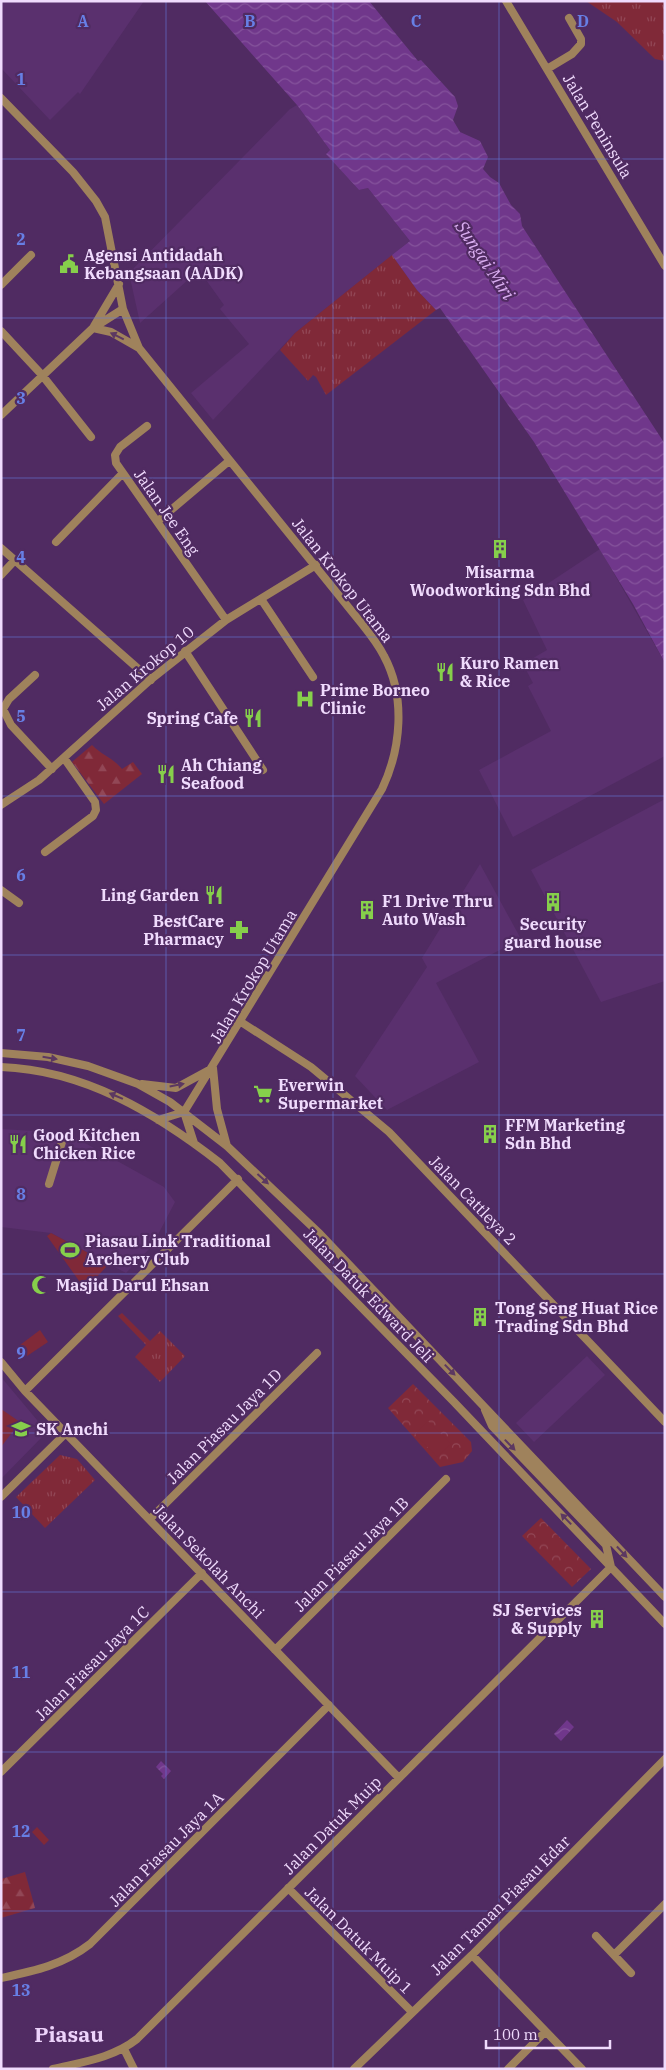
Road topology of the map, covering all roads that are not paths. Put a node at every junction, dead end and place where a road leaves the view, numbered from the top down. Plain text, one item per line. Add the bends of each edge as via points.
1 (506, 1) edge
2 (569, 18) dead end
3 (547, 69) junction
4 (1, 98) edge
5 (31, 255) dead end
6 (665, 266) edge
7 (118, 284) junction
8 (1, 286) edge
9 (123, 309) junction
10 (93, 328) junction
11 (1, 331) edge
12 (139, 348) junction
13 (42, 374) junction
14 (1, 415) edge
15 (147, 426) dead end
16 (91, 437) dead end
17 (229, 461) junction
18 (123, 474) junction
19 (158, 521) junction
20 (56, 542) dead end
21 (1, 548) edge
22 (15, 560) junction
23 (316, 565) junction
24 (1, 575) edge
25 (261, 599) junction
26 (226, 620) junction
27 (185, 651) junction
28 (36, 675) dead end
29 (313, 677) dead end
30 (151, 680) junction
31 (2, 708) edge
32 (64, 758) junction
33 (52, 769) junction
34 (263, 770) dead end
35 (1, 805) edge
36 (45, 852) dead end
37 (1, 890) edge
38 (19, 903) dead end
39 (241, 1022) junction
40 (1, 1053) edge
41 (1, 1067) edge
42 (213, 1068) junction
43 (138, 1084) junction
44 (184, 1112) junction
45 (158, 1120) junction
46 (62, 1142) dead end
47 (194, 1143) junction
48 (227, 1146) junction
49 (238, 1179) junction
50 (49, 1184) dead end
51 (317, 1353) dead end
52 (1, 1362) edge
53 (25, 1391) junction
54 (484, 1406) junction
55 (665, 1422) edge
56 (66, 1433) junction
57 (446, 1479) dead end
58 (1, 1497) edge
59 (150, 1519) junction
60 (611, 1567) junction
61 (202, 1573) junction
62 (665, 1597) edge
63 (665, 1624) edge
64 (275, 1650) junction
65 (329, 1705) junction
66 (665, 1759) edge
67 (1, 1772) edge
68 (399, 1778) junction
69 (288, 1888) junction
70 (665, 1904) edge
71 (596, 1936) dead end
72 (472, 1955) junction
73 (614, 1955) junction
74 (631, 1973) dead end
75 (1, 1978) edge
76 (411, 2011) junction
77 (545, 2032) junction
78 (124, 2049) junction
79 (90, 2060) junction
80 (53, 2069) edge
81 (92, 2069) edge
82 (134, 2069) edge
83 (354, 2069) edge
84 (508, 2069) edge
85 (582, 2069) edge

1 - 3 street, Jalan Peninsula
2 - 3 street via 581,44 572,54
3 - 6 street, Jalan Peninsula
4 - 7 street, Jalan Krokop Utama via 73,172 96,201 105,217
5 - 8 street
7 - 9 street, Jalan Krokop Utama
7 - 10 street
9 - 10 street
9 - 12 street, Jalan Krokop Utama
12 -> 10 street via 111,332
10 - 13 street
11 - 13 street
12 - 17 street, Jalan Krokop Utama
13 - 14 street
13 - 16 street
15 - 18 street, Jalan Jee Eng via 120,447 115,455
17 - 19 street
17 - 23 street, Jalan Krokop Utama
18 - 19 street, Jalan Jee Eng
18 - 20 street
19 - 26 street, Jalan Jee Eng
21 - 22 street
22 - 24 street
22 - 30 street
23 - 25 street, Jalan Krokop 10
23 - 39 street, Jalan Krokop Utama via 384,656 396,691 398,715 392,768 382,790
25 - 26 street, Jalan Krokop 10
25 - 29 street
26 - 27 street, Jalan Krokop 10
27 - 30 street, Jalan Krokop 10
27 - 34 street
28 - 31 street
30 - 32 street, Jalan Krokop 10
31 - 33 street via 11,725
32 - 33 street, Jalan Krokop 10
32 - 36 street via 95,802 96,810 93,816
33 - 35 street, Jalan Krokop 10
37 - 38 street
39 - 42 street, Jalan Krokop Utama
39 - 55 street, Jalan Cattleya 2 via 311,1067 389,1132
40 -> 43 street, Jalan Datuk Edward Jeli via 88,1066
45 -> 41 street, Jalan Datuk Edward Jeli via 131,1103 92,1086 47,1072
43 -> 42 street via 176,1088
42 - 44 street, Jalan Krokop Utama
42 - 48 street via 217,1110
43 - 44 street, Jalan Datuk Edward Jeli
44 - 45 street
44 - 47 street
44 - 48 street, Jalan Datuk Edward Jeli
45 - 47 street, Jalan Datuk Edward Jeli
46 - 50 street
47 - 49 street, Jalan Datuk Edward Jeli
48 -> 54 street, Jalan Datuk Edward Jeli via 320,1234
49 - 53 street
60 -> 49 street, Jalan Datuk Edward Jeli
51 - 59 street, Jalan Piasau Jaya 1D
52 - 53 street, Jalan Sekolah Anchi
53 - 56 street, Jalan Sekolah Anchi
54 -> 60 street via 492,1426 606,1545
54 -> 62 street, Jalan Datuk Edward Jeli
56 - 58 street
56 - 59 street, Jalan Sekolah Anchi
57 - 64 street, Jalan Piasau Jaya 1B
59 - 61 street, Jalan Sekolah Anchi
60 - 63 street, Jalan Datuk Edward Jeli
60 - 68 street, Jalan Datuk Muip
61 - 64 street, Jalan Sekolah Anchi
61 - 67 street, Jalan Piasau Jaya 1C
64 - 65 street, Jalan Sekolah Anchi
65 - 68 street, Jalan Sekolah Anchi
65 - 75 street, Jalan Piasau Jaya 1A via 90,1944 73,1958 50,1967
66 - 72 street, Jalan Taman Piasau Edar
68 - 69 street, Jalan Datuk Muip
69 - 76 street, Jalan Datuk Muip 1
69 - 78 street, Jalan Datuk Muip
70 - 73 street
71 - 73 street
72 - 76 street, Jalan Taman Piasau Edar
72 - 77 street
73 - 74 street
76 - 83 street, Jalan Taman Piasau Edar
77 - 84 street
77 - 85 street
78 - 79 street, Jalan Datuk Muip
78 - 82 street
79 - 80 street, Jalan Datuk Muip
79 - 81 street

